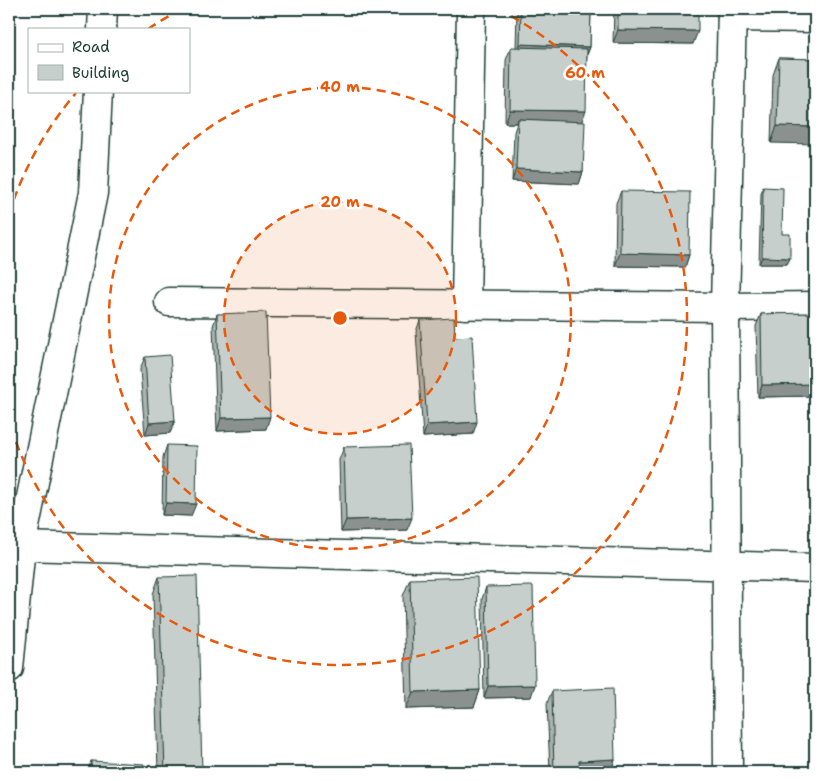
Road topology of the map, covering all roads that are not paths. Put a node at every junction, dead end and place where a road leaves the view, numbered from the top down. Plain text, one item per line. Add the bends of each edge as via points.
1 (103, 9) edge
2 (471, 9) edge
3 (732, 13) edge
4 (815, 18) edge
5 (102, 28) edge
6 (98, 92) edge
7 (169, 302) dead end
8 (466, 305) junction
9 (815, 306) edge
10 (725, 307) junction
11 (15, 545) edge
12 (727, 564) junction
13 (815, 568) edge
14 (9, 668) edge
15 (728, 772) edge

1 - 5 street
2 - 8 street
3 - 4 street
3 - 10 street
6 - 11 street via 93,193
7 - 8 street
8 - 10 street
9 - 10 street
10 - 12 street
11 - 12 street
11 - 14 street
12 - 13 street
12 - 15 street

